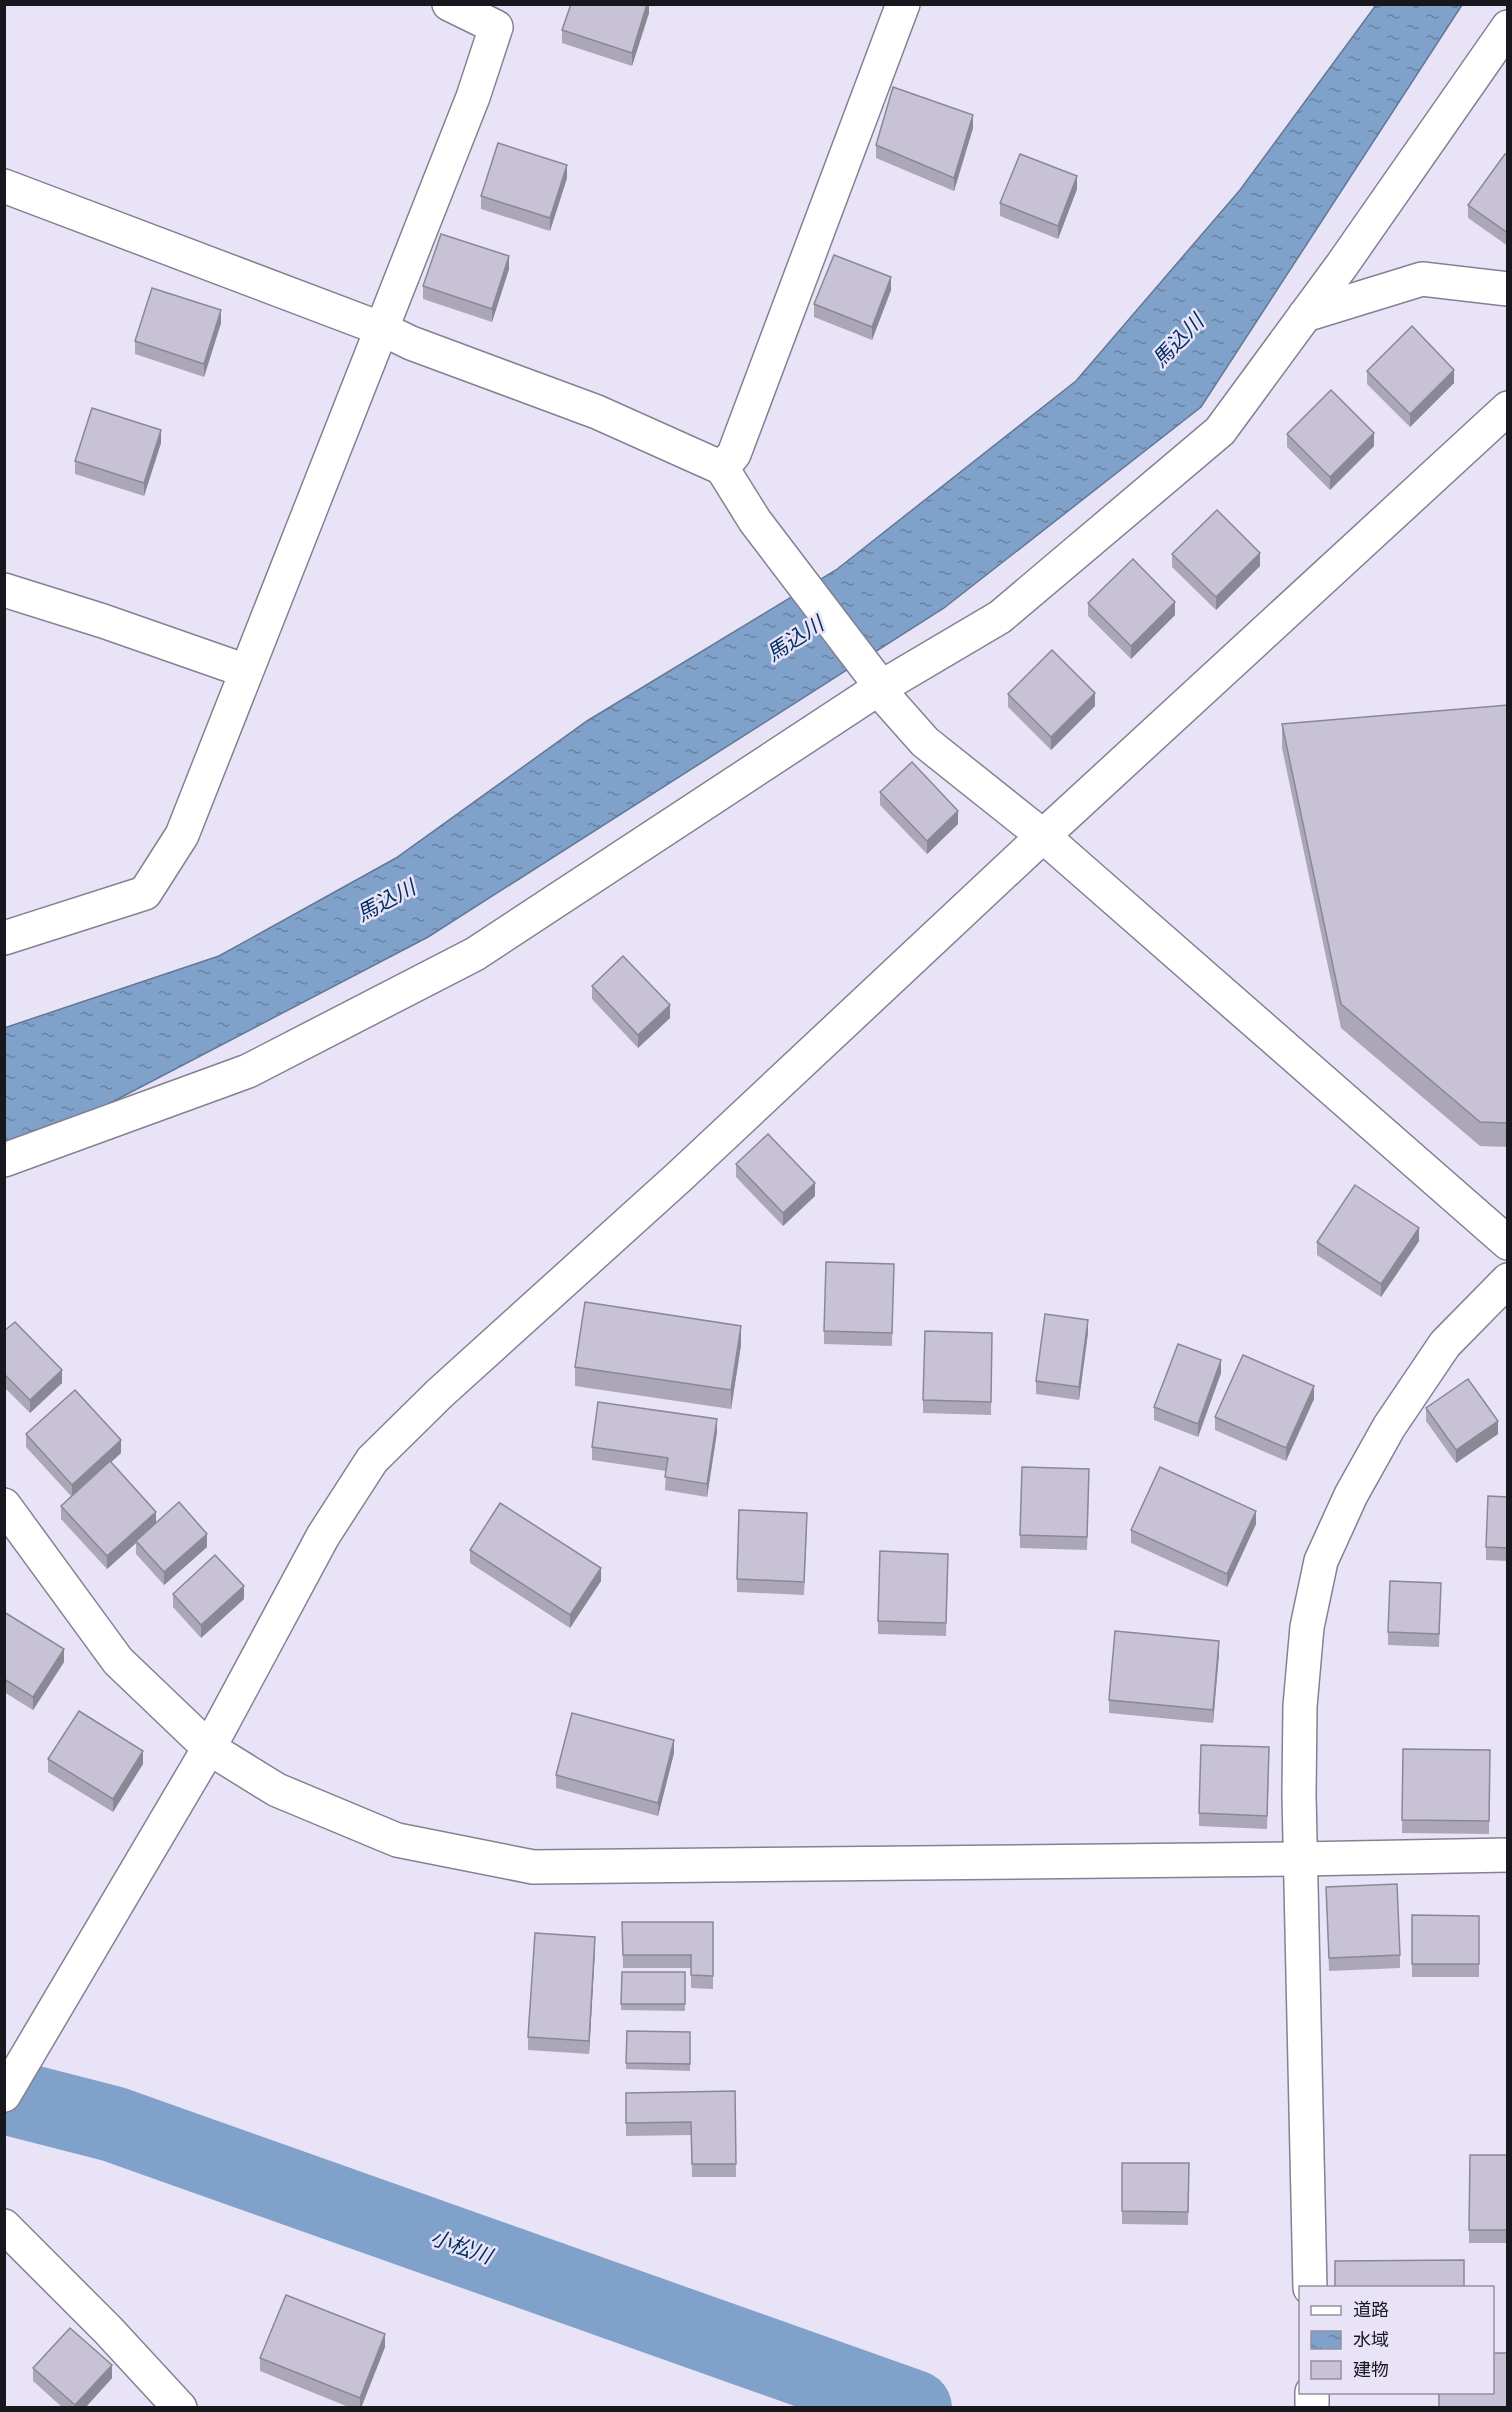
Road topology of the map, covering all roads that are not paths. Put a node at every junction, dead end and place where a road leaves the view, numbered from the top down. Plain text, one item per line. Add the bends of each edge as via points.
1 (449, 4) edge
2 (903, 4) edge
3 (1508, 27) edge
4 (4, 186) edge
5 (1508, 289) edge
6 (1305, 315) junction
7 (382, 329) junction
8 (1508, 408) edge
9 (722, 468) junction
10 (4, 590) edge
11 (246, 671) junction
12 (877, 685) junction
13 (1043, 836) junction
14 (4, 938) edge
15 (4, 1160) edge
16 (1508, 1243) edge
17 (1508, 1280) edge
18 (4, 1505) edge
19 (209, 1748) junction
20 (1508, 1855) edge
21 (1300, 1859) junction
22 (4, 2094) edge
23 (4, 2226) edge
24 (1310, 2286) edge
25 (180, 2408) edge

1 - 7 street via 496,27 473,97
2 - 9 street via 734,454
3 - 6 street
4 - 7 street
5 - 6 street via 1422,279
6 - 12 street via 1220,431 1000,616
7 - 9 street via 597,412
7 - 11 street
8 - 13 street
9 - 12 street via 755,521
10 - 11 street
11 - 14 street via 182,835 145,893
12 - 13 street via 925,742
12 - 15 street via 474,954 248,1071
13 - 16 street
13 - 19 street via 372,1460 323,1536
17 - 21 street via 1445,1344 1389,1427 1351,1495 1321,1561 1307,1626 1300,1706
18 - 19 street via 118,1661
19 - 21 street via 277,1790 397,1840 533,1867
19 - 22 street
20 - 21 street
21 - 24 street
23 - 25 street

